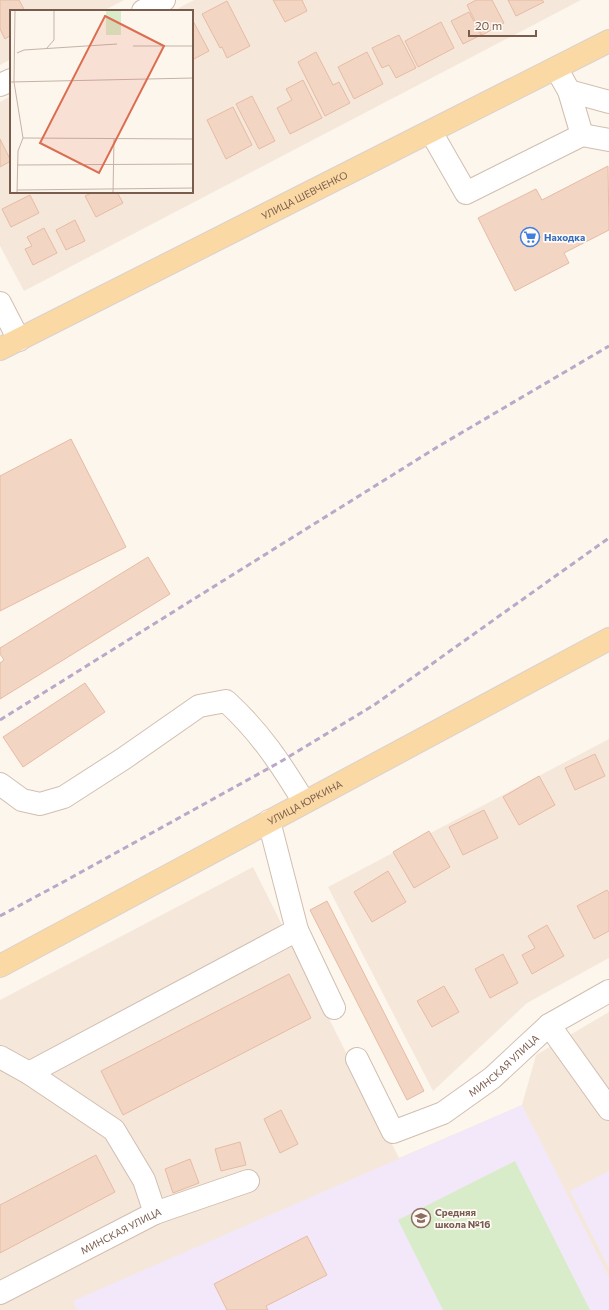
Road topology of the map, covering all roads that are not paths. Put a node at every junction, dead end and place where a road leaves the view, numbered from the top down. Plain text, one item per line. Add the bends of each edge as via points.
1 (164, 0) edge
2 (144, 10) edge
3 (609, 41) edge
4 (556, 68) junction
5 (10, 80) edge
6 (0, 85) edge
7 (569, 91) junction
8 (609, 102) edge
9 (430, 132) junction
10 (582, 135) junction
11 (609, 140) edge
12 (0, 303) edge
13 (9, 344) edge
14 (609, 639) edge
15 (0, 784) edge
16 (304, 802) junction
17 (269, 821) junction
18 (297, 930) junction
19 (0, 966) edge
20 (609, 991) edge
21 (334, 1008) dead end
22 (549, 1025) junction
23 (0, 1057) edge
24 (357, 1059) dead end
25 (29, 1073) junction
26 (609, 1109) edge
27 (248, 1181) dead end
28 (155, 1213) junction
29 (0, 1293) edge

1 - 2 street
3 - 4 main road, УЛИЦА ШЕВЧЕНКО
4 - 7 street
4 - 9 main road, УЛИЦА ШЕВЧЕНКО
5 - 6 street
7 - 8 street
7 - 10 street
9 - 10 street via 466,193
9 - 13 main road, УЛИЦА ШЕВЧЕНКО
10 - 11 street
12 - 13 street
14 - 16 main road, УЛИЦА ЮРКИНА
15 - 16 street via 22,800 40,804 64,797 200,706 226,701 248,721 271,750
16 - 17 main road, УЛИЦА ЮРКИНА
17 - 18 street
17 - 19 main road, УЛИЦА ЮРКИНА
18 - 21 street
18 - 25 street
20 - 22 street, МИНСКАЯ УЛИЦА
22 - 24 street, МИНСКАЯ УЛИЦА via 492,1078 442,1113 394,1132
22 - 26 street
23 - 25 street
25 - 28 street via 114,1130 144,1180
27 - 28 street, МИНСКАЯ УЛИЦА
28 - 29 street, МИНСКАЯ УЛИЦА

